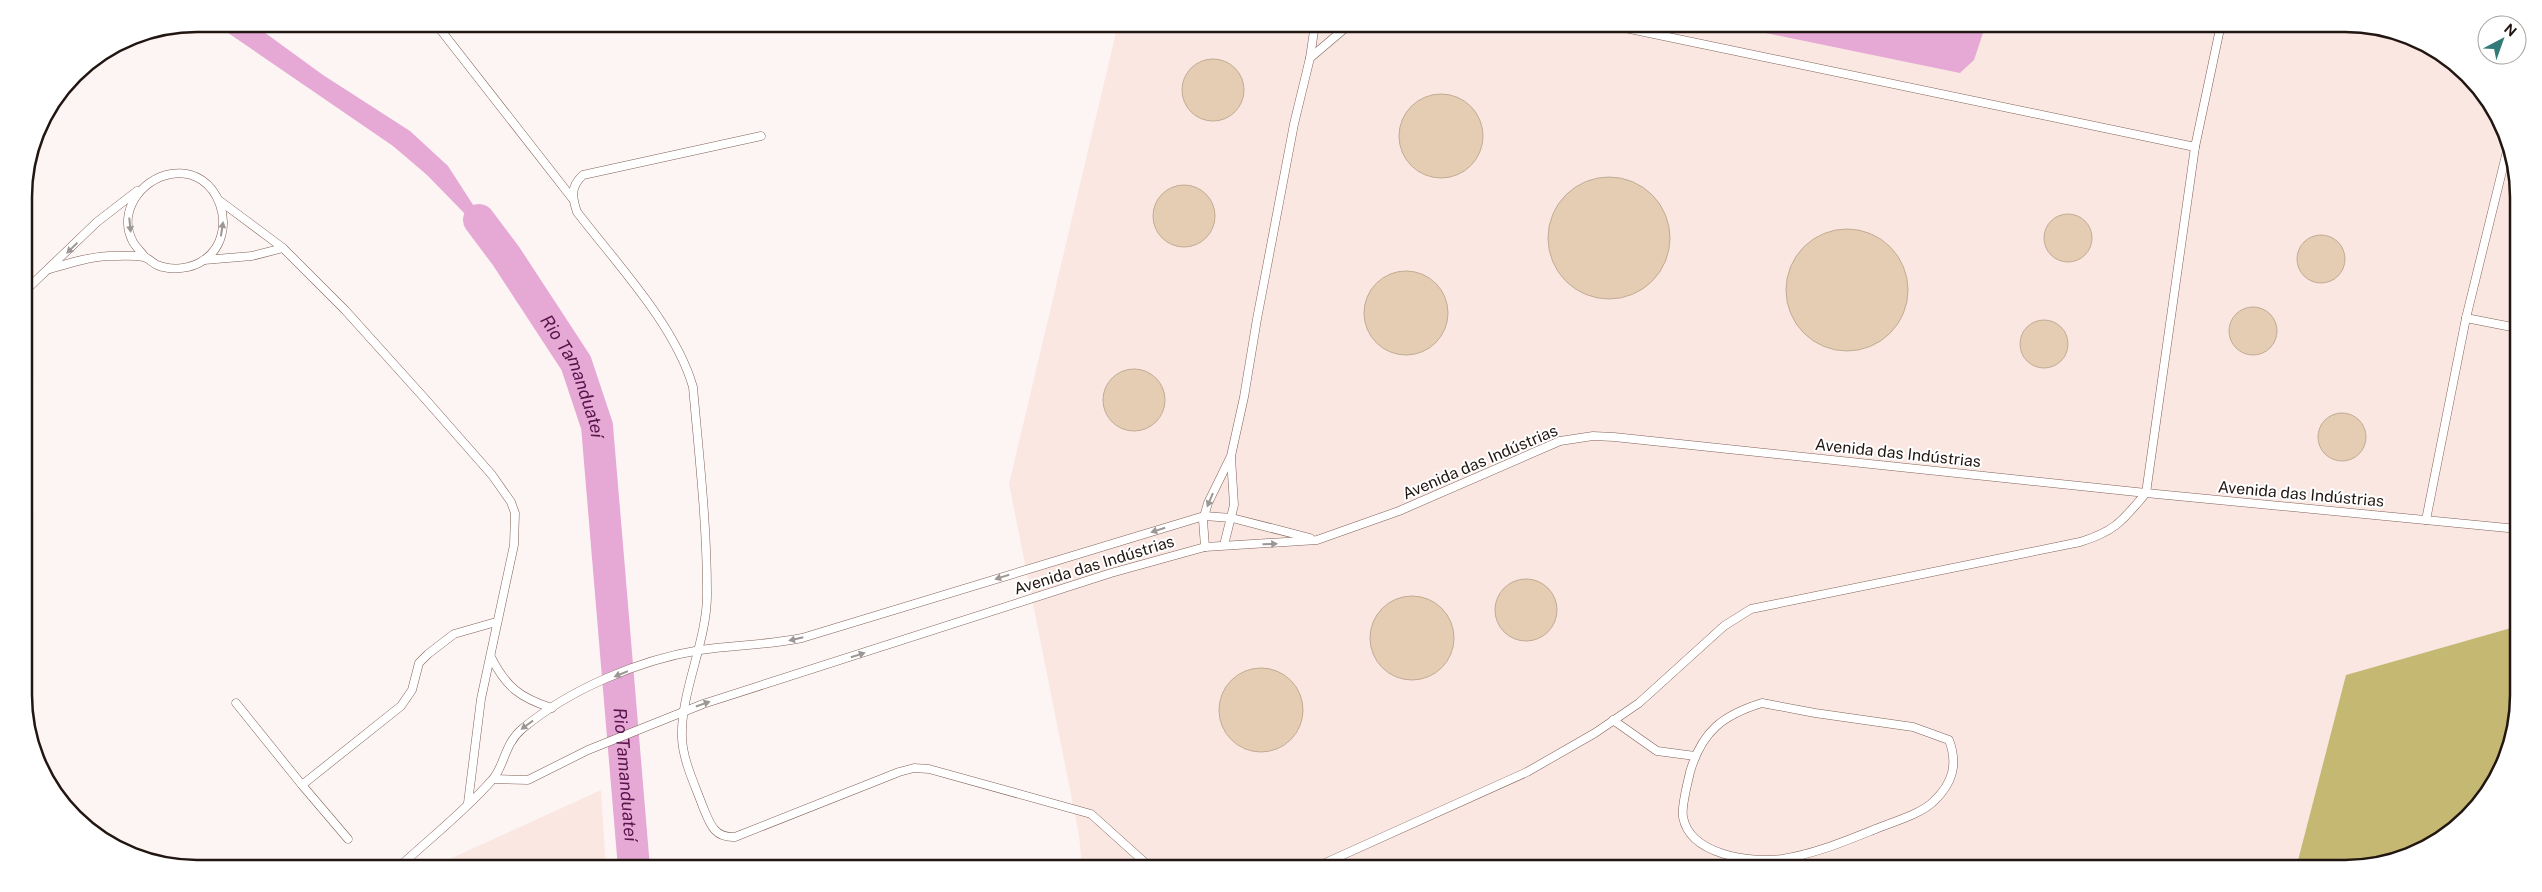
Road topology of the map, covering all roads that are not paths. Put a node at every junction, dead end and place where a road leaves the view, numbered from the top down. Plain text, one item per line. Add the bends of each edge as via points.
1 (1314, 32) edge
2 (1340, 32) edge
3 (1646, 32) edge
4 (2220, 32) edge
5 (443, 33) edge
6 (1310, 58) junction
7 (761, 136) dead end
8 (2196, 147) junction
9 (2505, 160) edge
10 (148, 182) junction
11 (572, 198) junction
12 (220, 201) junction
13 (283, 248) junction
14 (145, 257) junction
15 (204, 260) junction
16 (50, 269) junction
17 (33, 284) edge
18 (2466, 318) junction
19 (2510, 327) edge
20 (1231, 456) junction
21 (2146, 493) junction
22 (1204, 516) junction
23 (1232, 518) junction
24 (2426, 520) junction
25 (2510, 528) edge
26 (1317, 540) junction
27 (1224, 545) junction
28 (1205, 547) junction
29 (496, 622) junction
30 (699, 651) junction
31 (491, 657) junction
32 (236, 702) dead end
33 (552, 708) junction
34 (685, 711) junction
35 (1612, 720) junction
36 (1695, 756) junction
37 (494, 779) junction
38 (302, 785) junction
39 (468, 803) junction
40 (348, 839) dead end
41 (1333, 859) edge
42 (407, 860) edge
43 (1137, 860) edge

1 - 6 lane
2 - 6 lane
3 - 8 lane
4 - 8 lane
5 - 11 lane
6 - 20 lane via 1294,124
7 - 11 lane via 582,175 573,187
8 - 21 lane
9 - 18 lane
10 - 12 lane via 174,173 188,175 201,180
10 -> 14 lane via 136,194 128,225 133,241
10 -> 16 lane via 98,222
11 - 30 lane via 577,212 674,340 688,367 694,388 707,595
12 - 13 lane
15 -> 12 lane via 216,248 223,234 224,217
13 - 15 lane via 252,256
13 - 29 lane via 369,335 492,475 511,502 515,513 514,545
14 - 15 lane via 156,265 172,269 189,267
14 - 16 lane via 89,258
16 - 17 lane
18 - 19 lane
18 - 24 lane
20 -> 22 lane
20 - 23 lane
21 - 24 lane, Avenida das Indústrias
21 - 26 lane, Avenida das Indústrias via 1593,436 1560,441 1399,511
21 - 35 lane via 2120,524 2101,536 1751,609 1724,626 1639,703
22 - 23 lane
22 - 28 lane
22 -> 30 lane, Avenida das Indústrias via 802,638
23 - 26 lane
23 - 27 lane
24 - 25 lane, Avenida das Indústrias
27 -> 26 lane, Avenida das Indústrias
27 - 28 lane, Avenida das Indústrias
34 -> 28 lane, Avenida das Indústrias via 1111,573
29 - 31 lane
29 - 38 lane via 454,634 428,654 419,663 412,690 401,706
30 -> 33 lane, Avenida das Indústrias via 659,659 583,689
30 - 34 lane
31 - 33 lane via 502,679 532,702
31 - 39 lane via 481,699
32 - 38 lane
33 -> 37 lane, Avenida das Indústrias via 521,730 505,751
34 - 37 lane, Avenida das Indústrias via 588,750 528,780
34 - 43 lane via 682,738 687,763 711,828 725,838 735,837 914,768 929,769 1091,814
35 - 36 lane via 1657,751
35 - 41 lane via 1527,772
36 - 36 lane via 1704,737 1736,711 1762,703 1913,727 1950,740 1955,755 1951,779 1934,803 1827,848 1781,859 1718,853 1695,841 1683,816
37 - 39 lane, Avenida das Indústrias
38 - 40 lane
39 - 42 lane, Avenida das Indústrias

